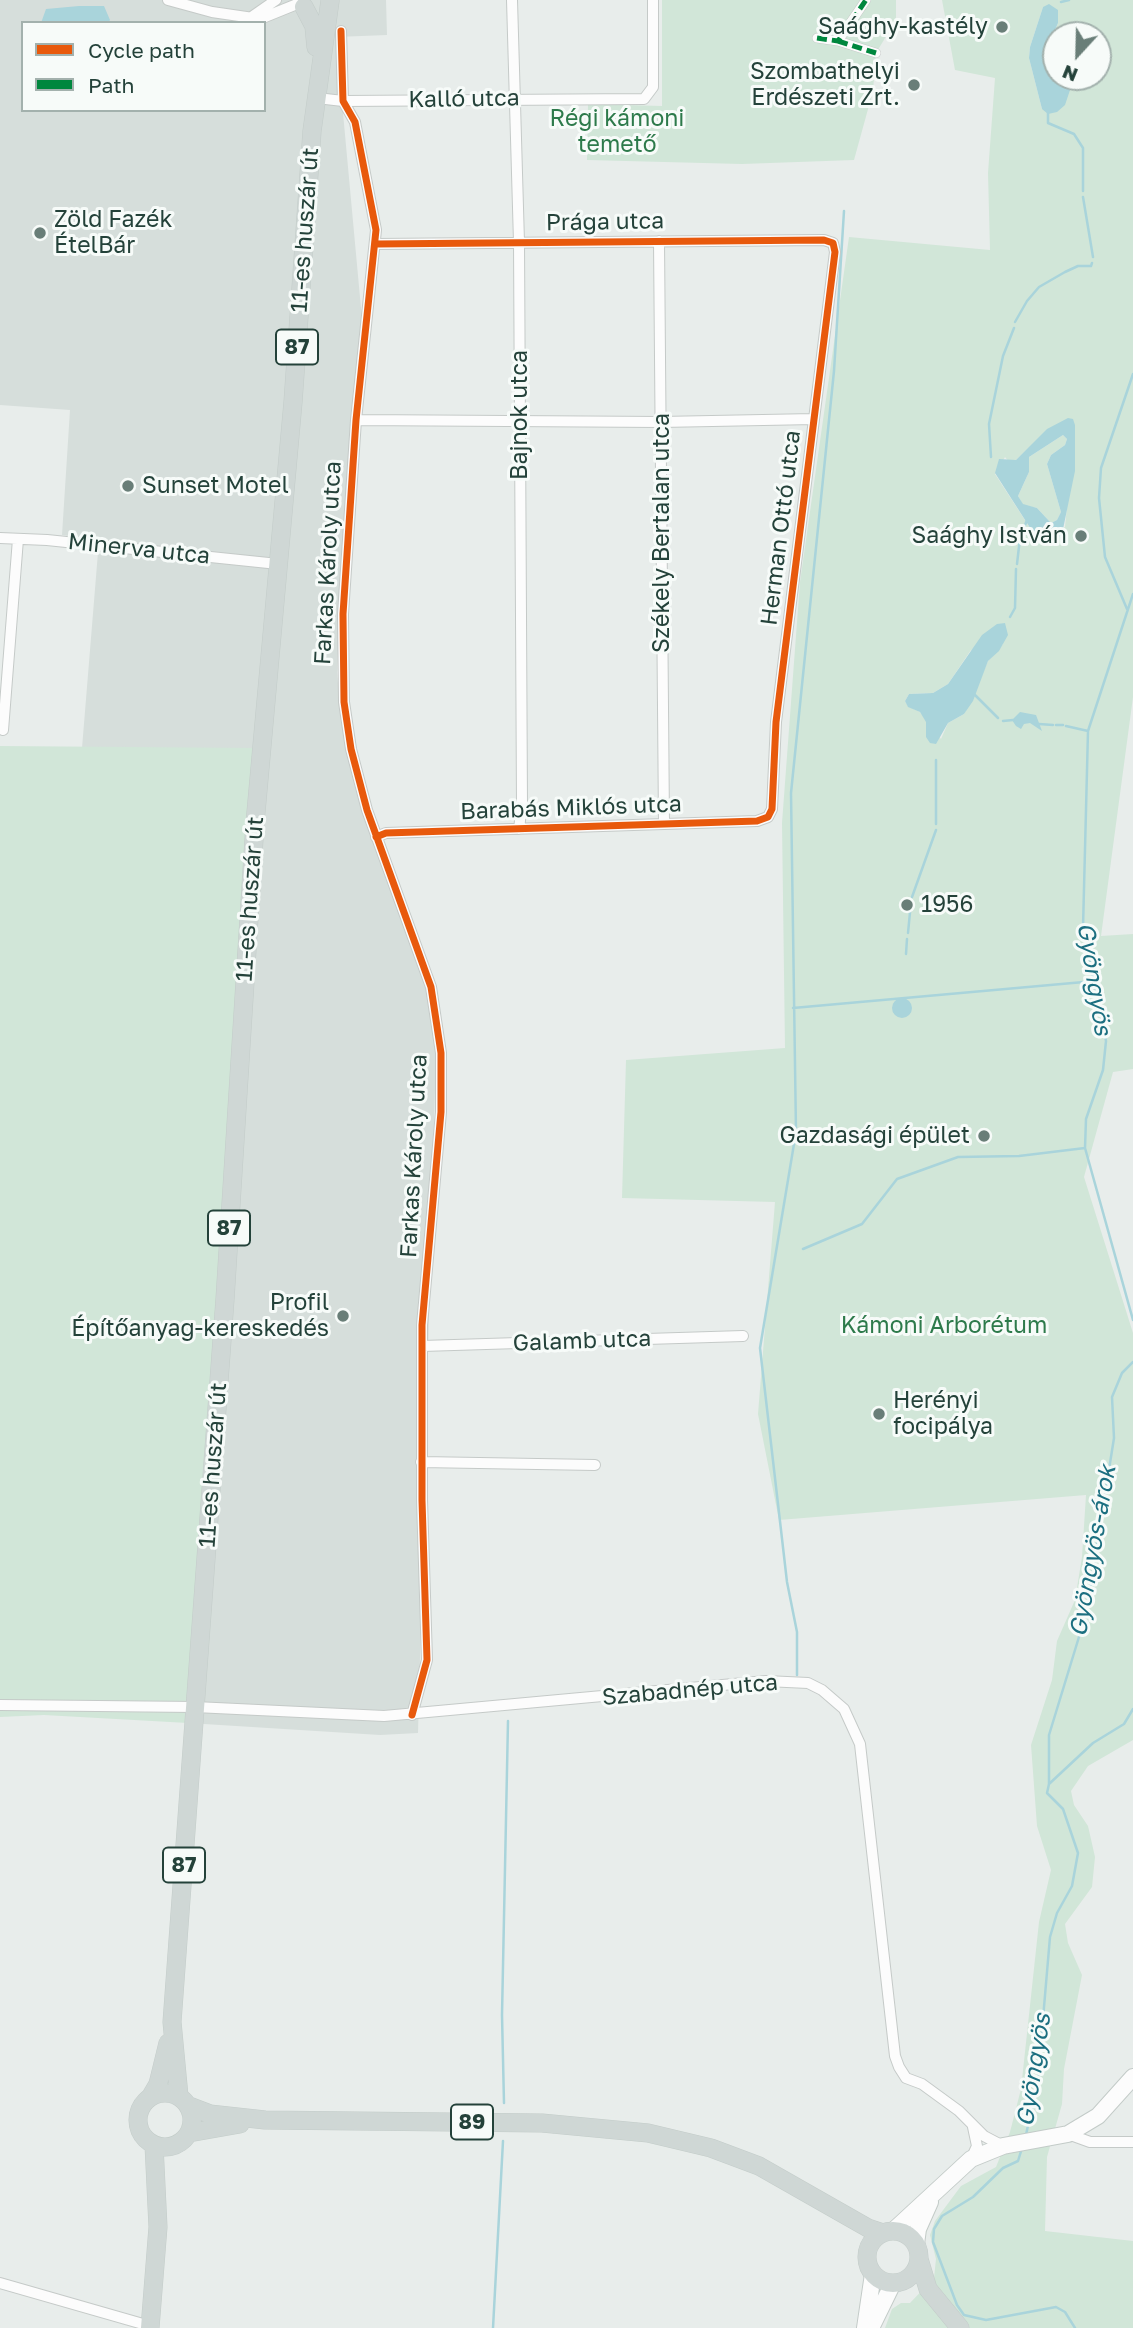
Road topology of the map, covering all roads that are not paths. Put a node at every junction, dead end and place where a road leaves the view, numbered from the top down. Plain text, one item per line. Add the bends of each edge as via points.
1 (168, 0) edge
2 (276, 0) edge
3 (330, 0) edge
4 (512, 0) edge
5 (653, 0) edge
6 (866, 0) edge
7 (298, 4) edge
8 (250, 18) junction
9 (341, 31) dead end
10 (817, 38) dead end
11 (838, 41) junction
12 (876, 53) dead end
13 (318, 96) junction
14 (514, 98) junction
15 (343, 101) junction
16 (659, 241) junction
17 (519, 242) junction
18 (833, 243) joint
19 (376, 244) junction
20 (814, 419) junction
21 (356, 420) junction
22 (520, 421) junction
23 (661, 422) junction
24 (0, 538) edge
25 (18, 539) junction
26 (278, 564) junction
27 (3, 730) dead end
28 (768, 817) joint
29 (664, 824) junction
30 (519, 829) junction
31 (376, 837) junction
32 (743, 1336) dead end
33 (422, 1346) junction
34 (421, 1462) junction
35 (595, 1465) dead end
36 (0, 1704) edge
37 (195, 1707) junction
38 (412, 1715) junction
39 (172, 2022) junction
40 (1133, 2077) edge
41 (150, 2096) junction
42 (184, 2101) junction
43 (1098, 2116) junction
44 (265, 2120) junction
45 (972, 2124) junction
46 (189, 2133) junction
47 (1068, 2134) junction
48 (1133, 2142) edge
49 (1017, 2143) junction
50 (1106, 2143) junction
51 (154, 2145) junction
52 (174, 2146) junction
53 (971, 2159) junction
54 (937, 2191) junction
55 (822, 2201) junction
56 (158, 2227) junction
57 (888, 2232) junction
58 (867, 2250) junction
59 (918, 2252) junction
60 (873, 2274) junction
61 (899, 2282) junction
62 (0, 2283) edge
63 (945, 2313) junction
64 (150, 2327) edge
65 (865, 2328) edge
66 (871, 2328) edge
67 (960, 2328) edge

1 - 8 street
2 - 8 street
3 - 7 main road, 87 via 317,7
3 - 13 main road, 87
4 - 14 street, Bajnok utca
5 - 14 street, Kalló utca via 651,94 644,99
6 - 11 street
7 - 8 street via 278,14
7 - 13 main road, 87 via 315,33
9 - 15 street, Farkas Károly utca
10 - 11 street
11 - 12 street
13 - 15 street, Kalló utca
13 - 26 main road, 11-es huszár út / 87
14 - 15 street, Kalló utca
14 - 17 street, Bajnok utca
15 - 19 street, Farkas Károly utca via 355,122
16 - 17 street, Prága utca
16 - 18 street, Prága utca
16 - 23 street, Székely Bertalan utca
17 - 19 street, Prága utca
17 - 22 street, Bajnok utca
18 - 20 street, Herman Ottó utca
19 - 21 street, Farkas Károly utca
20 - 23 street
20 - 28 street, Herman Ottó utca
21 - 22 street
21 - 31 street, Farkas Károly utca via 341,673 351,749
22 - 23 street
22 - 30 street, Bajnok utca
23 - 29 street, Székely Bertalan utca
24 - 25 street, Minerva utca
25 - 26 street, Minerva utca
25 - 27 street
26 - 37 main road, 11-es huszár út / 87 via 255,823
28 - 29 street, Barabás Miklós utca
29 - 30 street, Barabás Miklós utca
30 - 31 street, Barabás Miklós utca
31 - 33 street, Farkas Károly utca via 431,986 439,1027 441,1112
32 - 33 street, Galamb utca
33 - 34 street, Farkas Károly utca
34 - 35 street
34 - 38 street, Farkas Károly utca via 427,1660
36 - 37 street, Szabadnép utca
37 - 38 street, Szabadnép utca
37 - 39 main road, 87
38 - 45 street, Szabadnép utca via 779,1680 807,1683 835,1699 852,1720 860,1744 895,2056 906,2078 922,2084
39 - 41 main road, 87 via 158,2084
39 - 42 main road, 87
40 - 43 main road
41 - 42 main road via 160,2092
41 - 51 main road, 87 via 137,2119 141,2133
42 - 44 main road, 89 via 210,2113
42 - 46 main road, 87 via 192,2124
43 - 47 main road
43 - 50 street via 1093,2136
44 - 46 main road, 89
44 - 55 main road, 89 via 542,2123 620,2129 711,2148 759,2166
45 - 49 street, Szabadnép utca via 984,2136
45 - 53 street via 977,2146
46 - 52 main road
47 - 49 main road
47 - 50 street
48 - 50 street
49 - 53 main road
51 - 52 main road
51 - 56 main road, 87
52 - 56 main road, 87
53 - 54 main road
54 - 57 main road
54 - 59 main road via 924,2213
55 - 57 main road, 89 via 868,2228
55 - 58 main road, 89
56 - 64 main road, 87
57 - 58 main road via 874,2239
57 - 59 main road, 89 via 905,2234
58 - 60 main road, 89
59 - 61 main road via 915,2271
59 - 63 main road via 928,2289
60 - 61 main road
60 - 65 main road
61 - 63 main road
61 - 66 main road
62 - 64 street
63 - 67 main road

